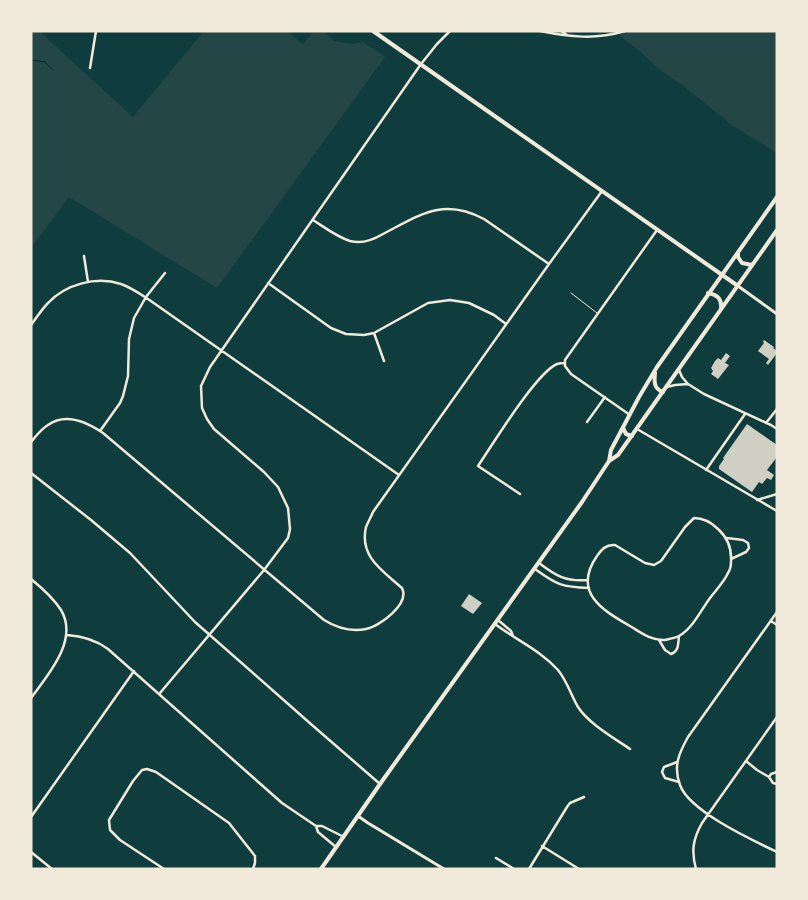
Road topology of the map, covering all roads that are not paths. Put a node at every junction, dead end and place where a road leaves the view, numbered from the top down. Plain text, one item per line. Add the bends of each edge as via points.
1 (96, 31) edge
2 (373, 31) edge
3 (450, 31) edge
4 (540, 31) edge
5 (561, 31) edge
6 (625, 31) edge
7 (570, 36) junction
8 (421, 64) junction
9 (90, 68) dead end
10 (602, 191) junction
11 (777, 196) edge
12 (313, 220) junction
13 (657, 230) junction
14 (777, 230) edge
15 (738, 251) junction
16 (84, 256) dead end
17 (549, 264) junction
18 (752, 264) junction
19 (165, 273) dead end
20 (721, 274) junction
21 (88, 282) junction
22 (268, 283) junction
23 (738, 286) junction
24 (571, 293) dead end
25 (708, 293) junction
26 (146, 297) junction
27 (721, 309) junction
28 (598, 314) junction
29 (777, 314) edge
30 (506, 324) junction
31 (31, 325) edge
32 (374, 333) junction
33 (222, 351) junction
34 (384, 360) dead end
35 (565, 363) junction
36 (679, 368) junction
37 (655, 371) junction
38 (688, 384) junction
39 (665, 390) junction
40 (605, 397) junction
41 (777, 408) edge
42 (630, 414) junction
43 (745, 414) junction
44 (587, 422) dead end
45 (766, 423) junction
46 (623, 428) junction
47 (637, 429) junction
48 (777, 429) edge
49 (100, 431) junction
50 (632, 436) junction
51 (31, 442) edge
52 (609, 461) junction
53 (706, 470) junction
54 (31, 473) edge
55 (399, 475) junction
56 (520, 494) dead end
57 (777, 494) edge
58 (757, 500) junction
59 (777, 511) edge
60 (726, 538) junction
61 (731, 559) junction
62 (539, 563) junction
63 (535, 569) junction
64 (264, 570) junction
65 (31, 579) edge
66 (588, 580) junction
67 (589, 588) junction
68 (777, 612) edge
69 (771, 620) junction
70 (496, 622) junction
71 (777, 624) edge
72 (209, 634) junction
73 (67, 635) junction
74 (679, 636) junction
75 (659, 640) junction
76 (134, 671) junction
77 (160, 693) junction
78 (31, 698) edge
79 (777, 717) edge
80 (630, 749) dead end
81 (746, 761) junction
82 (677, 762) junction
83 (777, 772) edge
84 (769, 776) junction
85 (679, 782) junction
86 (380, 784) junction
87 (777, 784) edge
88 (584, 797) dead end
89 (708, 814) junction
90 (358, 816) junction
91 (31, 817) edge
92 (316, 826) junction
93 (344, 837) junction
94 (542, 846) junction
95 (336, 847) junction
96 (31, 852) edge
97 (777, 852) edge
98 (496, 858) dead end
99 (52, 869) edge
100 (164, 869) edge
101 (253, 869) edge
102 (321, 869) edge
103 (444, 869) edge
104 (514, 869) edge
105 (529, 869) edge
106 (579, 869) edge
107 (696, 869) edge

1 - 9 street
2 - 8 main road
3 - 8 street
4 - 7 street
5 - 7 street
6 - 7 street via 600,36
8 - 10 main road
8 - 12 street
10 - 13 main road
10 - 17 street
11 - 15 main road
12 - 17 street via 338,236 360,242 373,240 434,210 459,210 484,219
12 - 22 street
13 - 20 main road
13 - 28 street
14 - 18 main road
15 - 18 main road via 741,262
15 - 20 main road
16 - 21 street
17 - 30 street
18 - 23 main road
19 - 26 street
20 - 23 main road
20 - 25 main road
21 - 26 street via 112,281
21 - 31 street via 57,295
22 - 32 street via 331,328 354,336
22 - 33 street
23 - 27 main road
23 - 29 street
24 - 28 lane
25 - 27 main road via 719,298
25 - 37 main road
26 - 33 street
26 - 49 street via 131,326 128,376 123,396
27 - 36 main road
28 - 35 street
30 - 32 street via 469,303 450,300 428,303
30 - 55 street
32 - 34 street
33 - 55 street
33 - 64 street via 210,366 201,386 202,408 214,429 278,487 290,515 288,538
35 - 40 street via 572,374
35 - 56 street via 556,365 534,386 478,466
36 - 38 street
36 - 39 main road
37 - 39 main road via 655,386
37 - 42 main road
38 - 39 street
38 - 43 street
39 - 47 main road
40 - 42 street
40 - 44 street
41 - 45 street
42 - 46 main road
43 - 45 street
43 - 53 street
45 - 48 street
46 - 50 main road
46 - 52 main road
47 - 50 main road
47 - 53 street
49 - 51 street via 92,425 64,418 46,426
49 - 64 street
50 - 52 main road via 618,455
52 - 62 main road
53 - 58 street
54 - 72 street via 130,552
55 - 64 street via 373,512 366,528 366,542 373,563 404,592 399,606 382,622 368,629 350,630 332,625
57 - 58 street
58 - 59 street
60 - 61 street
60 - 61 street via 748,543 746,552
60 - 66 street via 712,524 694,518 658,563 645,563 611,544 602,549 594,561
61 - 74 street via 726,576 697,618
62 - 63 main road
62 - 66 street via 559,577
63 - 67 street via 562,586
63 - 70 main road
64 - 72 street
65 - 73 street via 62,611
66 - 67 street
67 - 75 street via 602,609
68 - 69 street
69 - 71 street
69 - 82 street via 688,737
70 - 80 street via 559,672 588,719
70 - 86 main road
72 - 77 street
72 - 86 street
73 - 76 street via 102,644
73 - 78 street via 60,655
74 - 75 street
74 - 75 street via 678,648 671,654
76 - 77 street
76 - 91 street
77 - 92 street via 282,802
79 - 81 street
81 - 84 street
81 - 89 street
82 - 85 street
82 - 85 street via 664,767 662,772 665,778
83 - 84 street
84 - 87 street
85 - 89 street via 696,805
86 - 90 main road
88 - 94 street via 570,803
89 - 97 street
89 - 107 street via 695,836
90 - 93 main road
90 - 103 street
92 - 93 street
92 - 95 street via 318,832
93 - 95 main road
94 - 105 street
94 - 106 street
95 - 102 main road
96 - 99 street
98 - 104 street
100 - 101 street via 110,830 109,820 133,781 146,769 177,785 229,823 255,856

